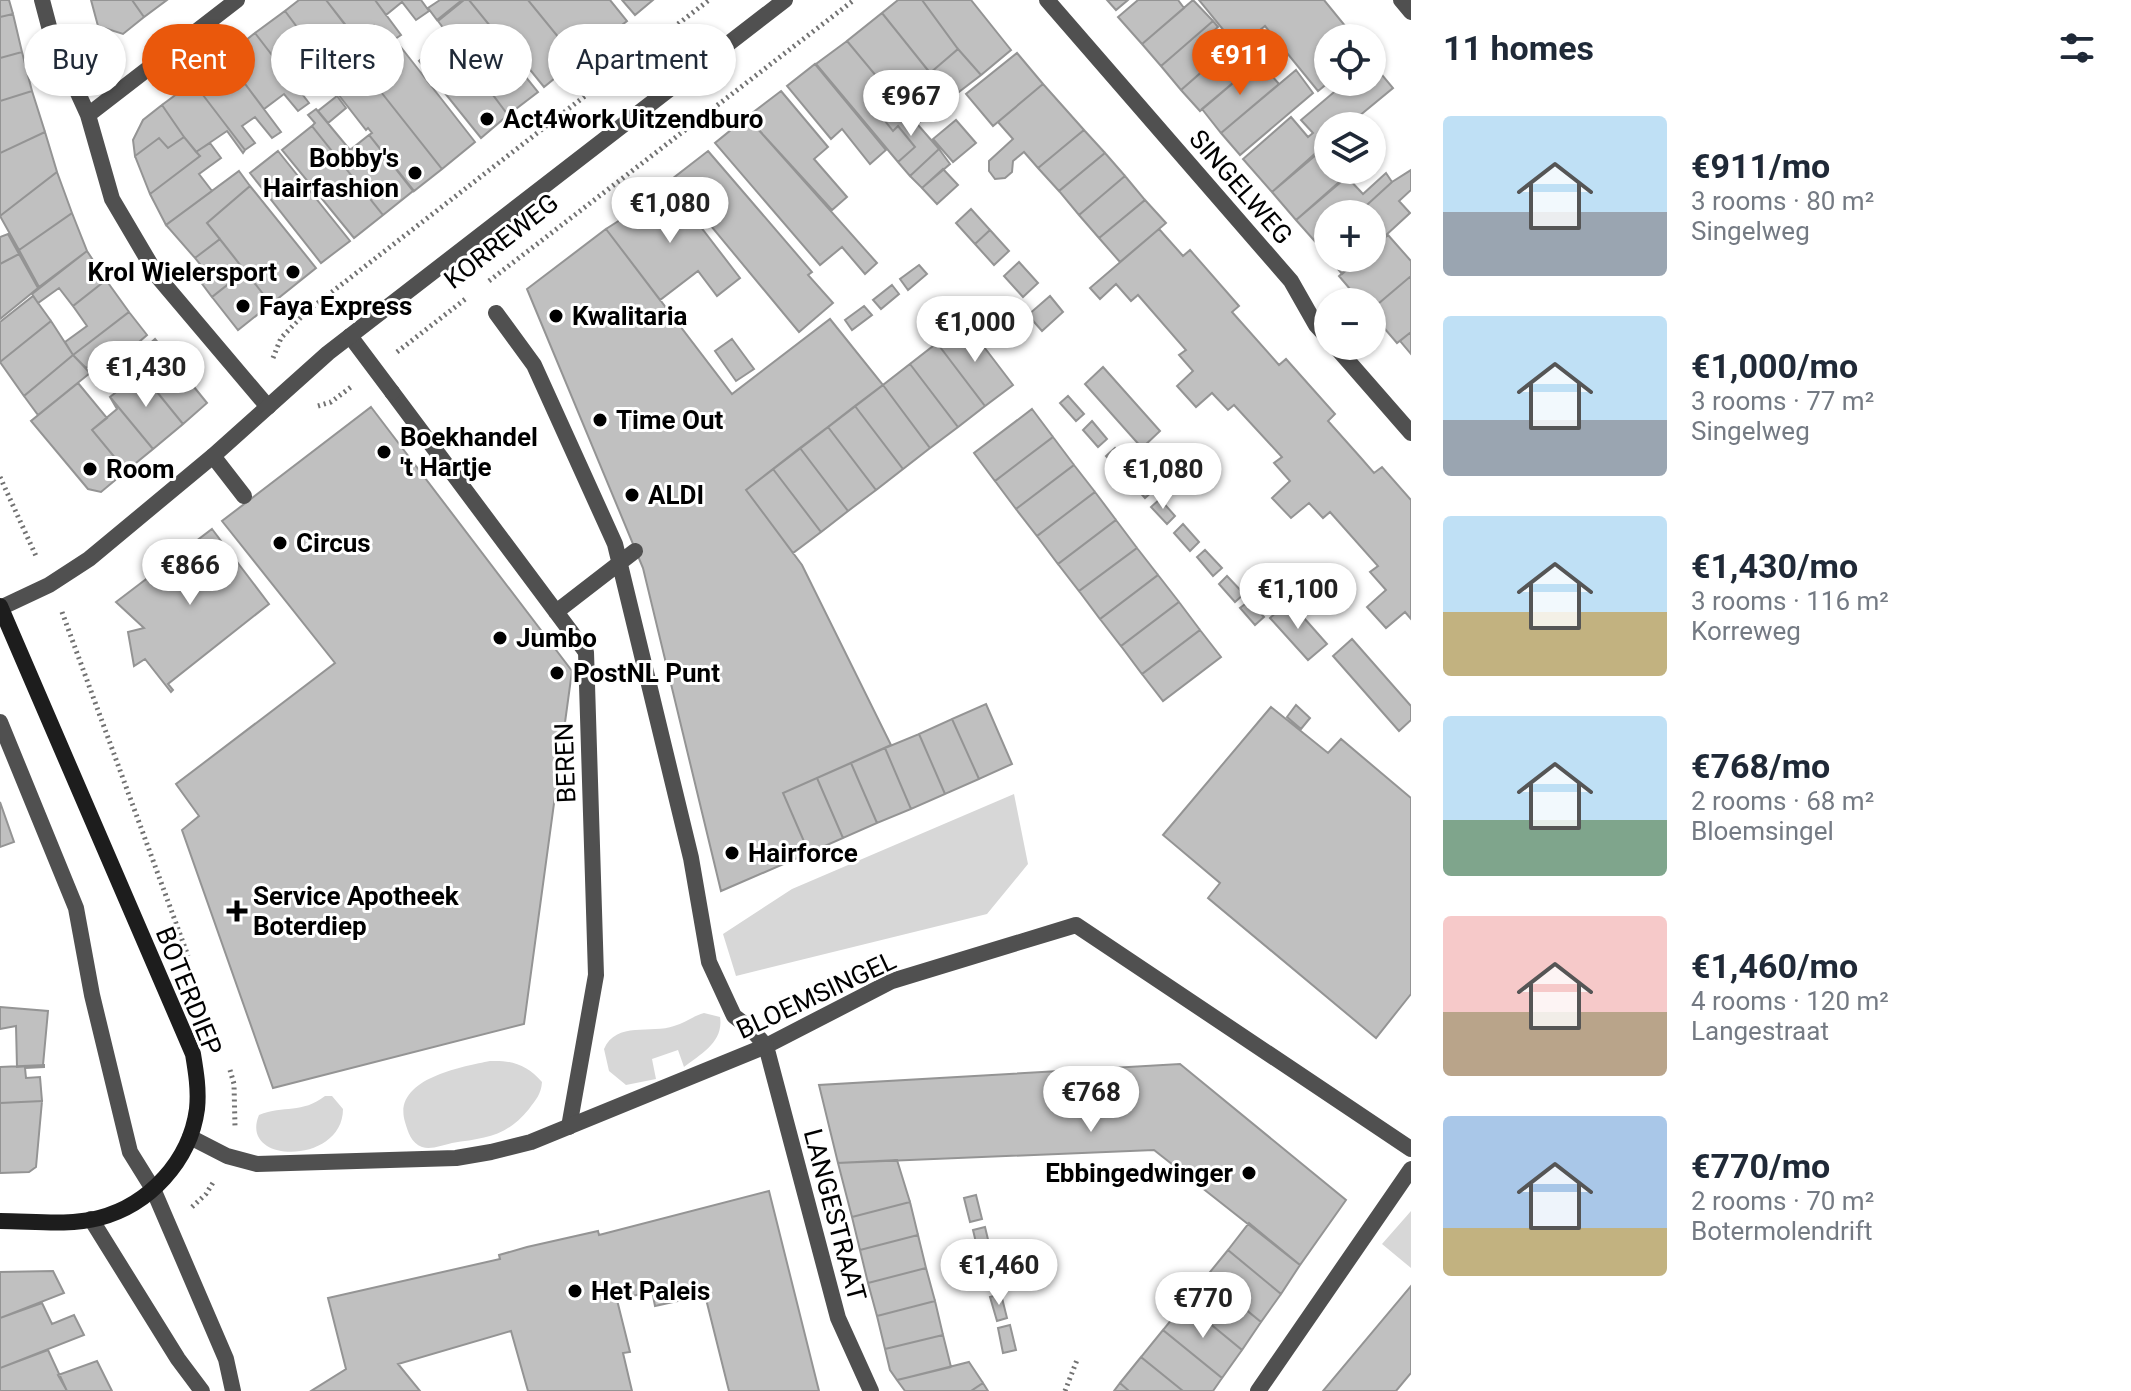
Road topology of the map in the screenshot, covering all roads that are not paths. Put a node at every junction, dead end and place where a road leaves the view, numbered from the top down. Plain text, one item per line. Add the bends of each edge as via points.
1 (42, 0) edge
2 (237, 0) edge
3 (785, 0) edge
4 (1047, 0) edge
5 (1401, 0) edge
6 (1411, 12) edge
7 (88, 115) junction
8 (496, 313) dead end
9 (1314, 321) edge
10 (350, 336) junction
11 (1347, 360) edge
12 (268, 407) junction
13 (1411, 433) edge
14 (213, 456) junction
15 (244, 496) dead end
16 (635, 551) dead end
17 (620, 563) junction
18 (0, 608) edge
19 (556, 612) junction
20 (0, 722) edge
21 (766, 1046) junction
22 (569, 1127) junction
23 (190, 1137) junction
24 (1411, 1149) edge
25 (1411, 1169) edge
26 (153, 1189) junction
27 (91, 1219) junction
28 (0, 1221) edge
29 (202, 1391) edge
30 (233, 1391) edge
31 (871, 1391) edge
32 (1258, 1391) edge

1 - 7 street via 51,34
2 - 7 street
3 - 10 street, KORREWEG
4 - 9 street, SINGELWEG via 1291,281
5 - 6 street
7 - 12 street via 112,199 158,277
8 - 17 street via 534,365
10 - 12 street, KORREWEG
10 - 19 street, BEREN
11 - 13 street
12 - 14 street, KORREWEG
14 - 15 street
14 - 18 street, KORREWEG via 89,559
16 - 17 street
17 - 19 street
17 - 21 street via 691,858 709,962 734,1016
18 - 23 main road, BOTERDIEP via 193,1054 197,1096
19 - 22 street, BEREN via 586,652 596,975
20 - 26 street via 76,908 130,1152
21 - 22 street, BLOEMSINGEL
21 - 24 street, BLOEMSINGEL via 892,981 1076,925
21 - 31 street, LANGESTRAAT via 838,1318
22 - 23 street, BLOEMSINGEL via 531,1142 456,1158 257,1164
23 - 26 main road, BOTERDIEP
25 - 32 street
26 - 27 main road, BOTERDIEP via 121,1210
26 - 30 street via 226,1359
27 - 28 main road, BOTERDIEP
27 - 29 street

